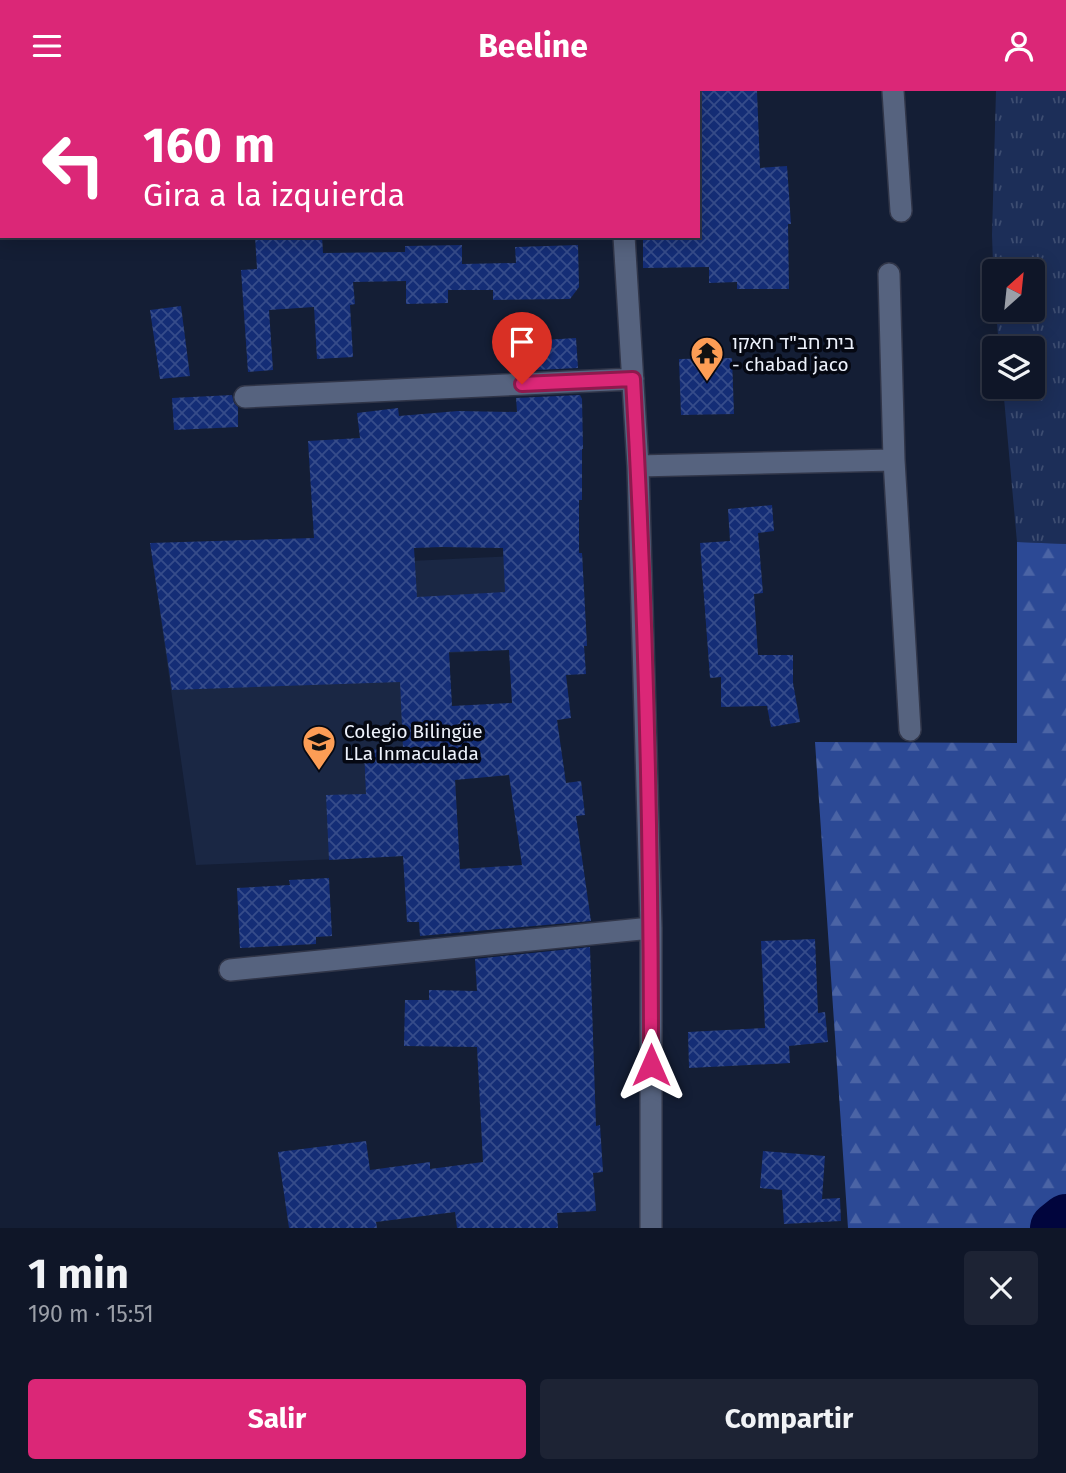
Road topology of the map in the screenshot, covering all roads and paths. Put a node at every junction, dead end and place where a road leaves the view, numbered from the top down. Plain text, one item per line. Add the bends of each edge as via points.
1 (893, 91) edge
2 (901, 211) dead end
3 (624, 238) edge
4 (889, 274) dead end
5 (633, 379) junction
6 (245, 397) dead end
7 (894, 460) junction
8 (638, 466) junction
9 (910, 730) dead end
10 (651, 928) junction
11 (230, 970) dead end
12 (652, 1228) edge

1 - 2 street
3 - 5 street
4 - 7 street
5 - 6 street
5 - 8 street
7 - 8 street
7 - 9 street
8 - 10 street
10 - 11 street
10 - 12 street

